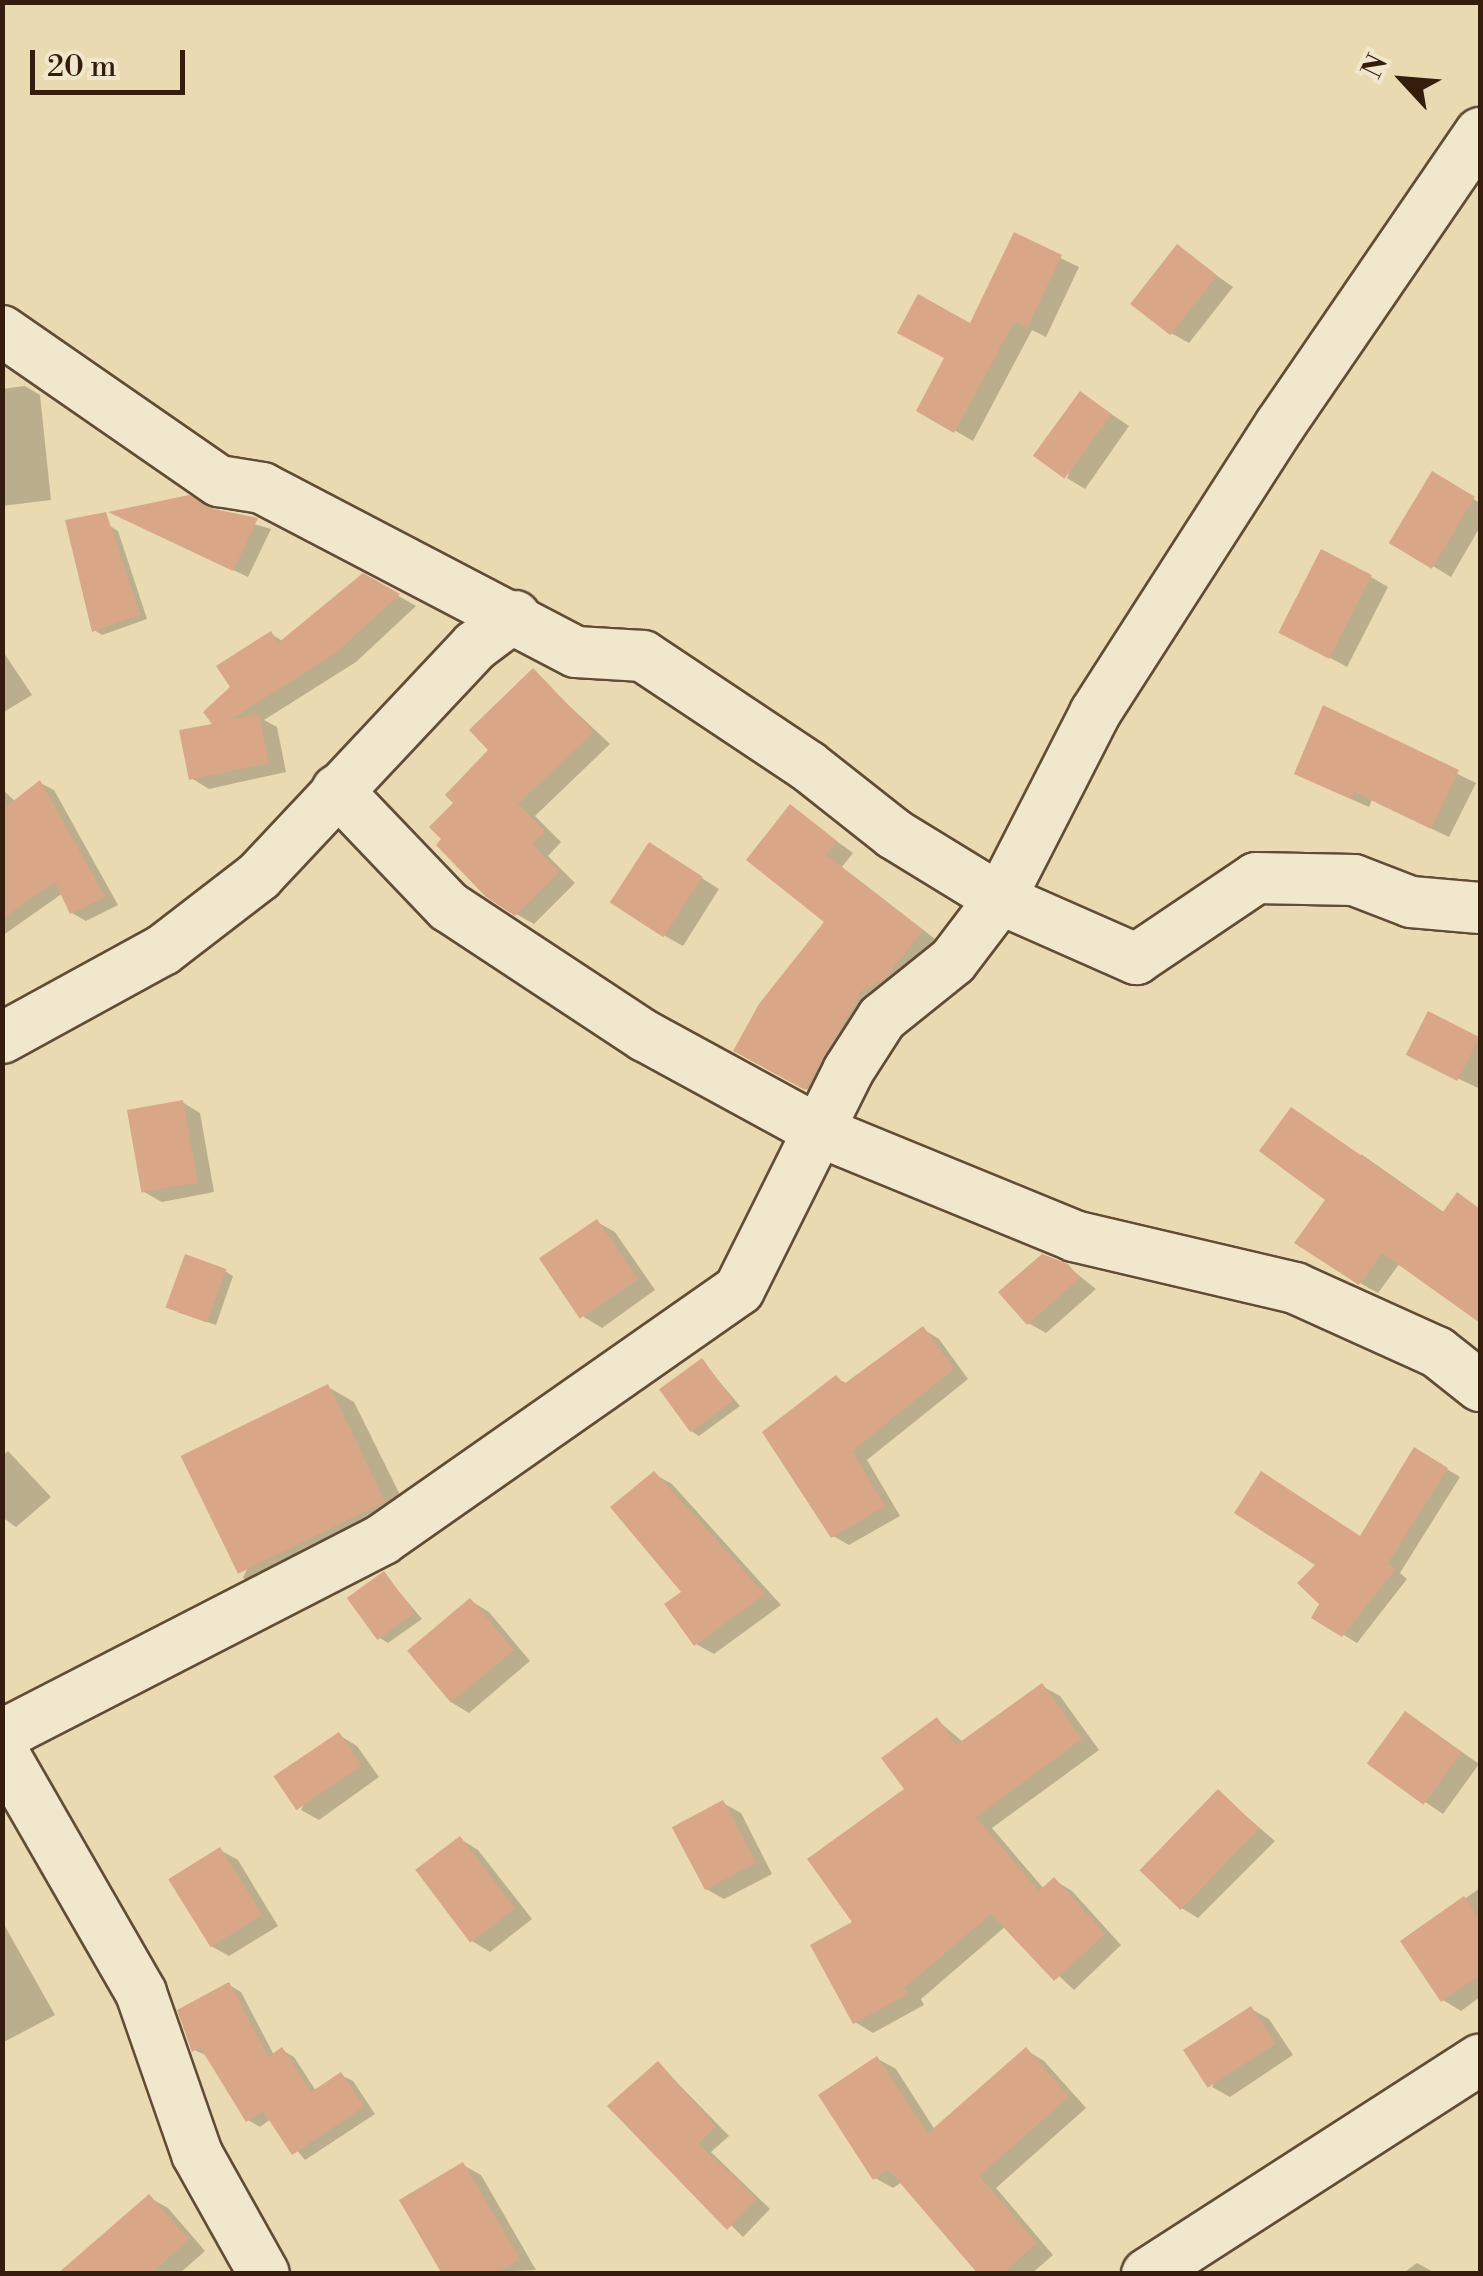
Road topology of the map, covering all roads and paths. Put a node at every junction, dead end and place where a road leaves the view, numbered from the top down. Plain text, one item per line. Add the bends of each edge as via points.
1 (1473, 164) edge
2 (2, 332) edge
3 (515, 616) junction
4 (337, 790) junction
5 (1000, 899) junction
6 (1480, 908) edge
7 (2, 1038) edge
8 (821, 1132) junction
9 (1480, 1386) edge
10 (2, 1735) edge
11 (2, 1751) edge
12 (1480, 2059) edge
13 (264, 2274) edge
14 (1147, 2274) edge

1 - 5 street via 1280,425 1095,713
2 - 3 street via 218,481 262,488
3 - 4 street via 475,646
3 - 5 street via 576,652 643,656 808,766 894,834
4 - 7 street via 292,847 163,950
4 - 8 street via 449,907 646,1036
5 - 6 street via 1136,959 1256,878 1354,880 1411,902
5 - 8 street via 953,961 882,1018
8 - 9 street via 1074,1236 1295,1288 1436,1352
8 - 10 street via 739,1290 383,1539
11 - 13 street via 142,1994 197,2154
12 - 14 street

